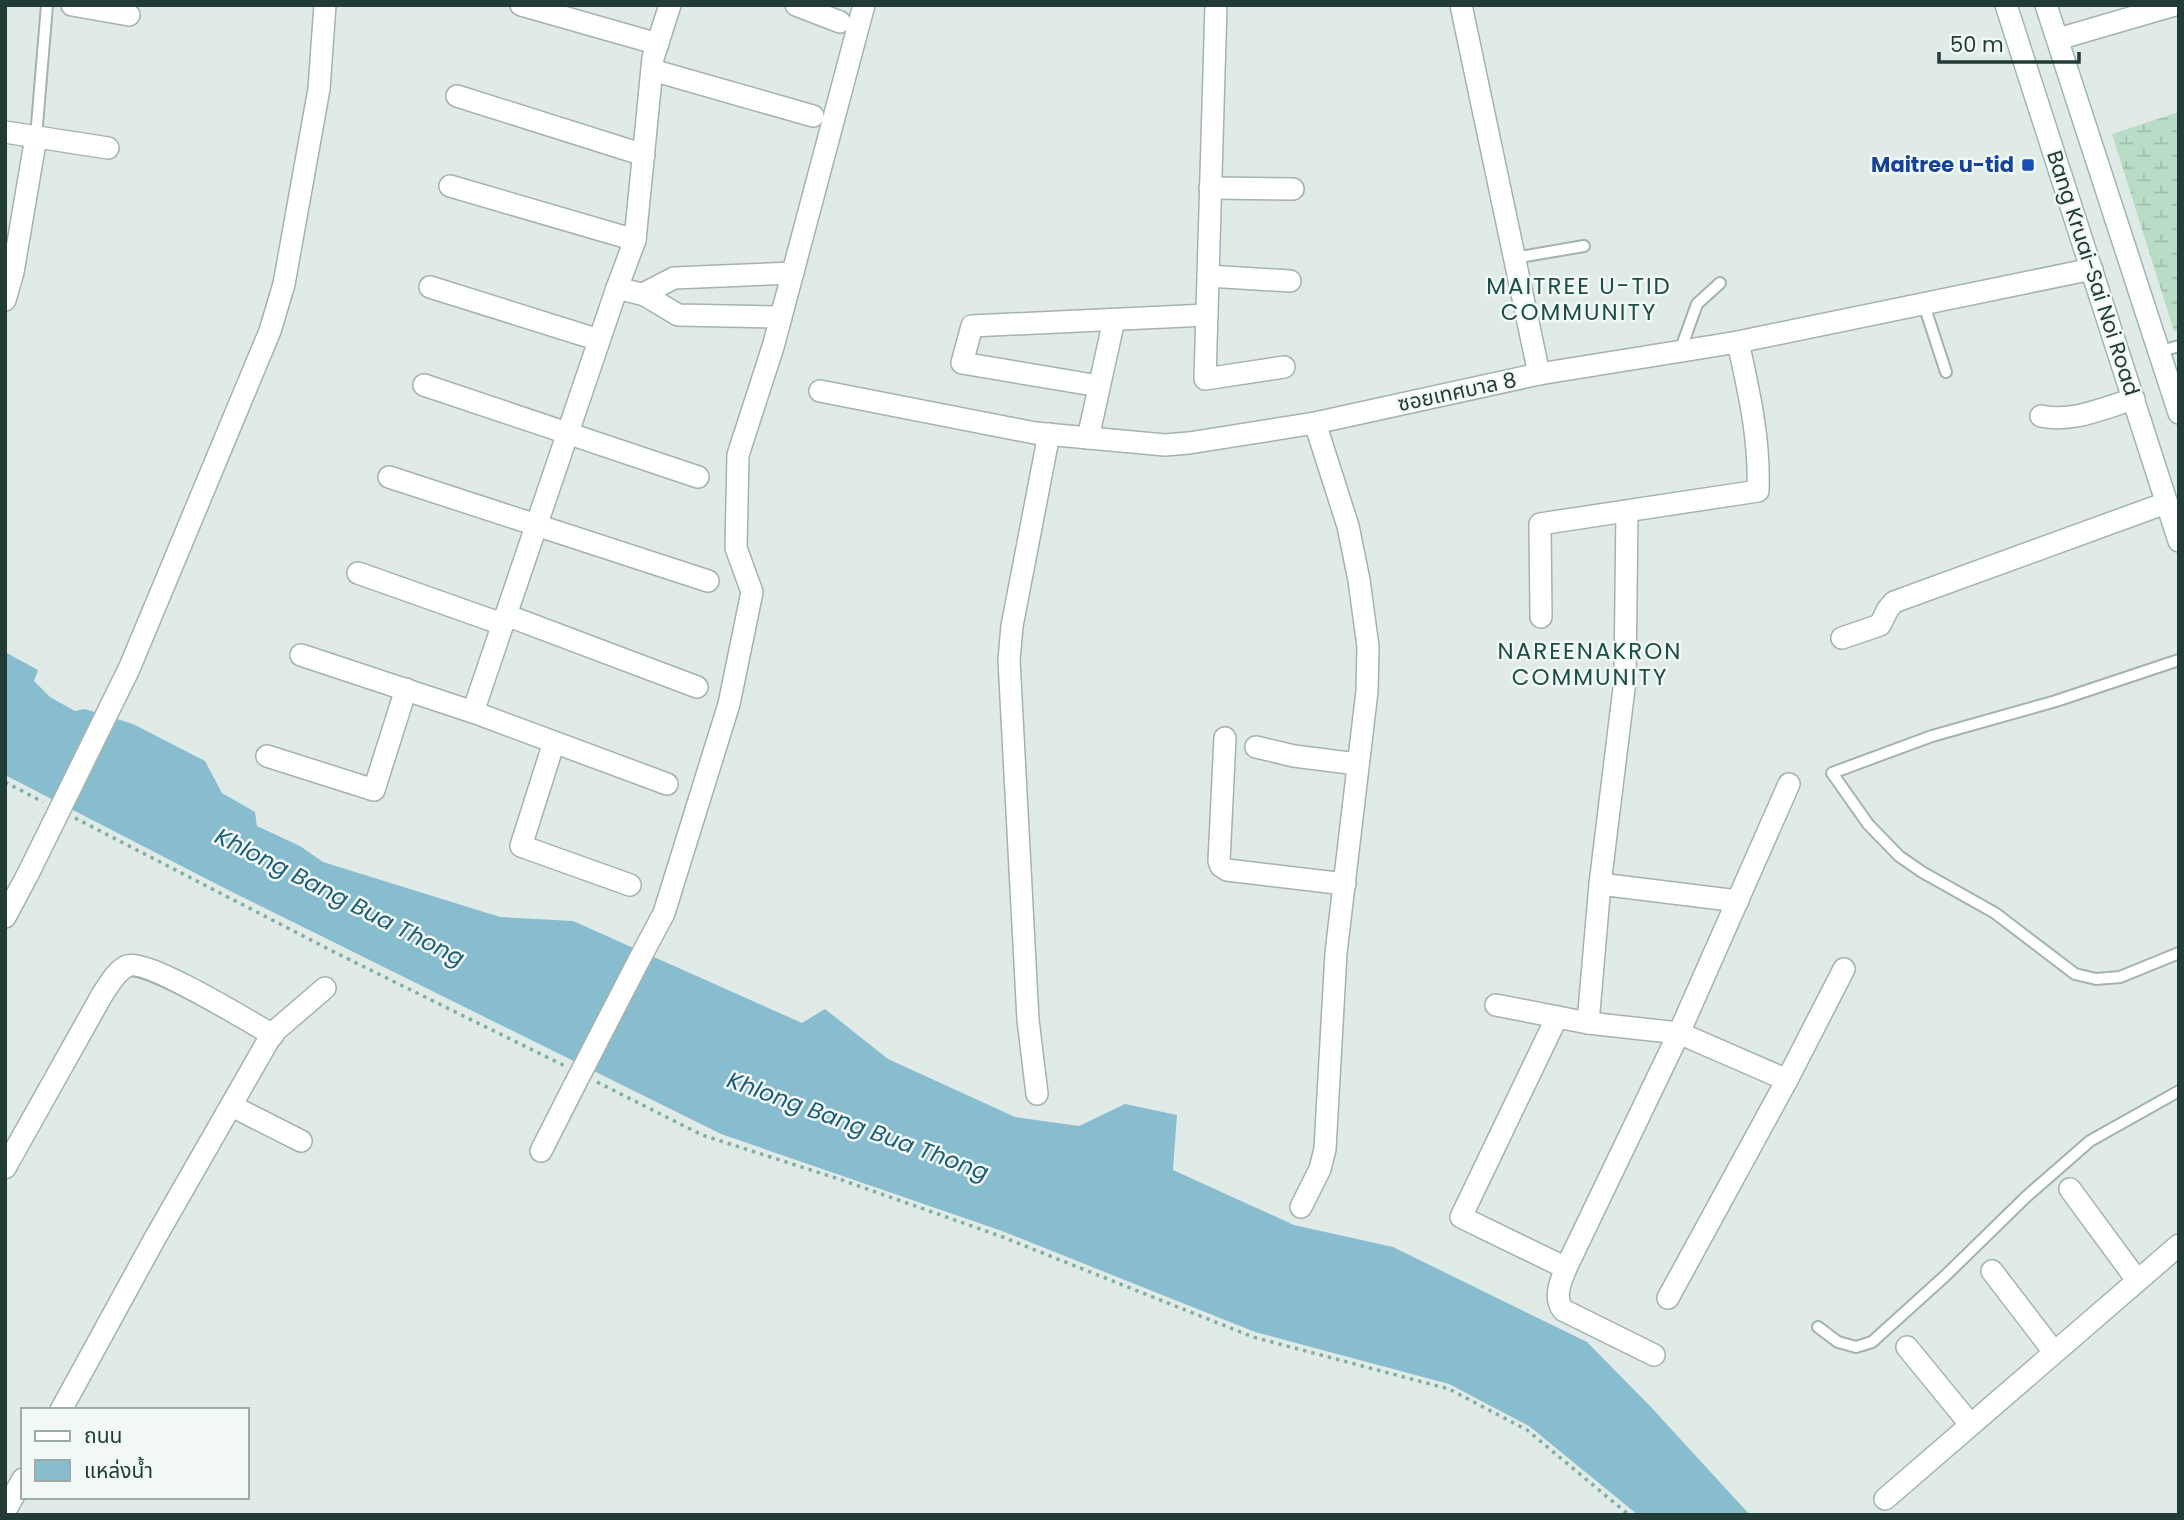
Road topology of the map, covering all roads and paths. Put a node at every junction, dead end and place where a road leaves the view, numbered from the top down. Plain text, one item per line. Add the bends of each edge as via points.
1 (47, 5) edge
2 (72, 5) edge
3 (325, 5) edge
4 (521, 5) edge
5 (670, 5) edge
6 (796, 5) edge
7 (864, 5) edge
8 (1216, 5) edge
9 (1461, 5) edge
10 (2006, 5) edge
11 (2046, 5) edge
12 (2175, 5) edge
13 (98, 7) edge
14 (129, 15) dead end
15 (840, 22) dead end
16 (2058, 39) junction
17 (658, 44) junction
18 (652, 70) junction
19 (457, 96) dead end
20 (813, 116) dead end
21 (5, 132) edge
22 (36, 137) junction
23 (108, 148) dead end
24 (644, 155) junction
25 (450, 186) dead end
26 (1210, 188) junction
27 (1293, 189) dead end
28 (635, 240) junction
29 (1584, 246) dead end
30 (1514, 258) junction
31 (2092, 269) junction
32 (9, 271) edge
33 (793, 273) junction
34 (1208, 276) junction
35 (1290, 281) dead end
36 (1720, 283) dead end
37 (430, 287) dead end
38 (617, 288) junction
39 (645, 295) junction
40 (5, 300) edge
41 (1924, 304) junction
42 (1207, 315) junction
43 (781, 317) junction
44 (1114, 320) junction
45 (599, 340) junction
46 (1738, 342) junction
47 (2169, 349) edge
48 (1680, 351) junction
49 (1284, 367) dead end
50 (1945, 372) dead end
51 (1539, 374) junction
52 (424, 384) dead end
53 (1099, 386) junction
54 (820, 391) dead end
55 (2134, 399) junction
56 (2179, 413) edge
57 (2041, 415) dead end
58 (1315, 422) junction
59 (568, 432) junction
60 (1049, 434) junction
61 (1088, 438) junction
62 (389, 477) dead end
63 (698, 477) dead end
64 (2166, 503) junction
65 (1627, 511) junction
66 (536, 527) junction
67 (2179, 541) edge
68 (358, 573) dead end
69 (708, 581) dead end
70 (1541, 617) dead end
71 (504, 619) junction
72 (1842, 638) dead end
73 (301, 655) dead end
74 (2179, 660) edge
75 (697, 687) dead end
76 (406, 689) junction
77 (473, 712) junction
78 (1225, 738) dead end
79 (554, 742) junction
80 (1256, 747) dead end
81 (267, 756) dead end
82 (1357, 764) junction
83 (5, 782) edge
84 (667, 784) dead end
85 (1789, 784) dead end
86 (43, 802) dead end
87 (68, 814) dead end
88 (1345, 884) junction
89 (1600, 884) junction
90 (630, 885) dead end
91 (1738, 901) junction
92 (5, 917) edge
93 (2179, 953) edge
94 (1844, 969) dead end
95 (325, 988) dead end
96 (1496, 1005) dead end
97 (1558, 1017) junction
98 (1588, 1023) junction
99 (1679, 1033) junction
100 (273, 1035) junction
101 (580, 1079) junction
102 (1787, 1080) junction
103 (2179, 1091) edge
104 (1037, 1094) dead end
105 (232, 1106) junction
106 (301, 1141) dead end
107 (541, 1151) dead end
108 (5, 1168) edge
109 (2070, 1189) dead end
110 (1301, 1207) dead end
111 (2179, 1245) edge
112 (1566, 1268) junction
113 (1992, 1271) dead end
114 (2137, 1280) junction
115 (1668, 1298) dead end
116 (1818, 1327) dead end
117 (1907, 1347) dead end
118 (2054, 1352) junction
119 (1654, 1355) dead end
120 (62, 1408) edge
121 (1970, 1424) junction
122 (21, 1482) edge
123 (1885, 1499) dead end
124 (5, 1510) edge
125 (1629, 1515) edge

1 - 22 lane
2 - 13 street
3 - 92 street, bridge via 319,89 284,284 270,331 129,669
4 - 17 street
5 - 17 street
6 - 15 street
7 - 33 street
8 - 26 street
9 - 30 street
10 - 31 street, Bang Kruai-Sai Noi Road
11 - 16 street, Bang Kruai-Sai Noi Road
12 - 16 street
13 - 14 street
16 - 47 street, Bang Kruai-Sai Noi Road
17 - 18 street
18 - 20 street
18 - 24 street
19 - 24 street
21 - 22 street
22 - 23 street
22 - 32 street
24 - 28 street
25 - 28 street
26 - 27 street
26 - 34 street
28 - 38 street
29 - 30 lane
30 - 51 street
31 - 41 street, ซอยเทศบาล 8
31 - 55 street, Bang Kruai-Sai Noi Road
32 - 40 street
33 - 39 street via 674,278
33 - 43 street
34 - 35 street
34 - 42 street
36 - 48 lane via 1697,304
37 - 45 street
38 - 39 street
38 - 45 street
39 - 43 street via 678,315
41 - 46 street, ซอยเทศบาล 8
41 - 50 lane
42 - 44 street
42 - 49 street via 1205,379
43 - 101 street, bridge via 738,455 736,548 752,592 729,704 664,913
44 - 53 street
44 - 53 street via 972,326 962,363
45 - 59 street
46 - 48 street, ซอยเทศบาล 8
46 - 65 street via 1755,420 1758,491
47 - 56 street, Bang Kruai-Sai Noi Road
48 - 51 street, ซอยเทศบาล 8
51 - 58 street, ซอยเทศบาล 8
52 - 59 street
53 - 61 street
54 - 60 street, ซอยเทศบาล 8
55 - 57 street via 2069,419
55 - 64 street, Bang Kruai-Sai Noi Road
58 - 61 street, ซอยเทศบาล 8 via 1165,445
58 - 82 street via 1348,526 1368,647
59 - 63 street
59 - 66 street
60 - 61 street, ซอยเทศบาล 8
60 - 104 street via 1009,660 1028,1020
62 - 66 street
64 - 67 street, Bang Kruai-Sai Noi Road
64 - 72 street via 1894,603 1880,625
65 - 70 street via 1541,524
65 - 89 street via 1625,680
66 - 69 street
66 - 71 street
68 - 71 street
71 - 75 street
71 - 77 street
73 - 76 street
74 - 93 lane via 1932,736 1832,773 1868,824 1899,856 1995,913 2075,974 2096,979 2120,977
76 - 77 street
76 - 81 street via 374,790
77 - 79 street
78 - 88 street via 1221,866
79 - 84 street
79 - 90 street via 521,846
80 - 82 street
82 - 88 street
83 - 86 path
85 - 91 street
87 - 101 path
88 - 110 street via 1336,953 1325,1149
89 - 91 street
89 - 98 street
91 - 99 street
94 - 102 street
95 - 100 street
96 - 97 street
97 - 98 street
97 - 112 street via 1461,1217
98 - 99 street
99 - 102 street
99 - 112 street
100 - 105 street
100 - 108 street via 177,982 139,965 128,965 102,995
101 - 107 street
101 - 125 path via 702,1135 1000,1236 1253,1337 1448,1389 1527,1430
102 - 115 street
103 - 116 lane via 2091,1141 1872,1342 1856,1347 1838,1342
105 - 106 street
105 - 120 street
109 - 114 street
111 - 114 street
112 - 119 street via 1557,1298 1563,1310
113 - 118 street
114 - 118 street
117 - 121 street
118 - 121 street
121 - 123 street
122 - 124 street

